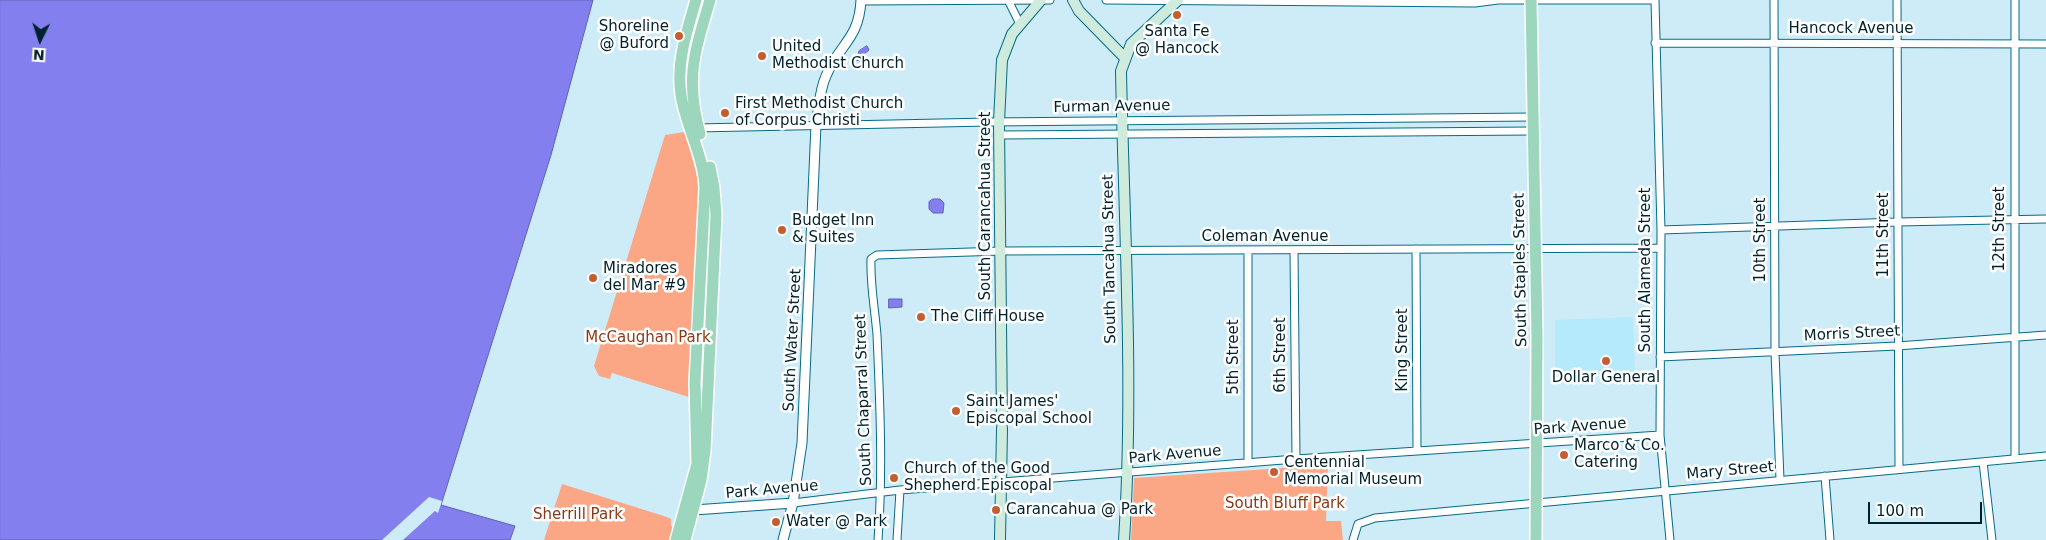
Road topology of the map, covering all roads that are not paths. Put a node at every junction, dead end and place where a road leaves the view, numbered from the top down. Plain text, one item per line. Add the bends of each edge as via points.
1 (696, 0) edge
2 (710, 0) edge
3 (952, 0) edge
4 (1041, 0) edge
5 (1050, 0) edge
6 (1073, 0) edge
7 (1106, 0) edge
8 (1178, 0) edge
9 (1199, 0) edge
10 (1531, 0) edge
11 (1655, 0) edge
12 (1774, 0) edge
13 (1897, 0) edge
14 (2015, 0) edge
15 (861, 1) edge
16 (1416, 1) edge
17 (1009, 2) junction
18 (1020, 24) junction
19 (1655, 42) junction
20 (1774, 43) junction
21 (1897, 43) junction
22 (2015, 43) junction
23 (2046, 44) edge
24 (1124, 58) junction
25 (1533, 117) junction
26 (1396, 118) junction
27 (1266, 120) junction
28 (1122, 121) junction
29 (1000, 122) junction
30 (816, 125) junction
31 (695, 128) junction
32 (1533, 131) junction
33 (1396, 132) junction
34 (1266, 133) junction
35 (1000, 135) junction
36 (1122, 135) junction
37 (2046, 219) edge
38 (2014, 220) junction
39 (1898, 222) junction
40 (1775, 226) junction
41 (1661, 230) junction
42 (1661, 248) junction
43 (1416, 249) junction
44 (1536, 249) junction
45 (1294, 250) junction
46 (1126, 251) junction
47 (1248, 251) junction
48 (1002, 252) junction
49 (871, 259) joint
50 (2046, 336) edge
51 (2013, 338) junction
52 (1897, 346) junction
53 (1775, 352) junction
54 (1660, 357) junction
55 (1660, 435) junction
56 (1537, 444) junction
57 (1417, 451) junction
58 (2046, 456) edge
59 (2015, 458) junction
60 (1296, 459) junction
61 (1982, 462) junction
62 (1248, 463) junction
63 (1899, 469) junction
64 (1128, 473) junction
65 (1825, 476) junction
66 (1780, 480) junction
67 (1002, 483) junction
68 (900, 490) junction
69 (1666, 491) junction
70 (881, 492) junction
71 (793, 503) junction
72 (1537, 503) junction
73 (690, 509) junction
74 (676, 540) edge
75 (685, 540) edge
76 (782, 540) edge
77 (878, 540) edge
78 (897, 540) edge
79 (1000, 540) edge
80 (1124, 540) edge
81 (1353, 540) edge
82 (1536, 540) edge
83 (1670, 540) edge
84 (1830, 540) edge
85 (1992, 540) edge

1 - 31 main road via 679,67 681,96
2 - 31 main road via 692,65
3 - 15 street
3 - 17 street
4 - 5 street
4 - 17 street
4 - 18 main road, South Carancahua Street
6 - 24 main road via 1079,11
7 - 8 street
8 - 9 street
8 - 24 main road, South Tancahua Street via 1131,44
9 - 16 street
10 - 11 street
10 - 16 street via 1475,3
10 - 25 main road, South Staples Street
11 - 19 street, South Alameda Street
12 - 20 street, 10th Street
13 - 21 street, 11th Street
14 - 22 street, 12th Street
15 - 30 street, South Water Street via 856,28 826,76
17 - 18 street
18 - 29 main road, South Carancahua Street via 1012,34 1002,60
19 - 20 street, Hancock Avenue
19 - 41 street, South Alameda Street
20 - 21 street, Hancock Avenue
20 - 40 street, 10th Street
21 - 22 street, Hancock Avenue
21 - 39 street, 11th Street
22 - 23 street, Hancock Avenue
22 - 38 street, 12th Street
24 - 28 main road, South Tancahua Street via 1121,71
25 - 26 street, Furman Avenue
25 - 32 main road, South Staples Street
26 - 27 street, Furman Avenue
26 - 33 street
27 - 28 street, Furman Avenue
27 - 34 street
28 - 29 street, Furman Avenue
28 - 36 main road, South Tancahua Street
29 - 30 street, Furman Avenue
29 - 35 main road, South Carancahua Street
30 - 31 street, Furman Avenue
30 - 71 street, South Water Street via 802,443
31 - 73 main road via 712,174 716,215 705,452
32 - 33 street, Furman Avenue
32 - 44 main road, South Staples Street
33 - 34 street, Furman Avenue
34 - 36 street, Furman Avenue
35 - 36 street, Furman Avenue
35 - 48 main road, South Carancahua Street
36 - 46 main road, South Tancahua Street
37 - 38 street
38 - 39 street
38 - 51 street, 12th Street
39 - 40 street
39 - 52 street, 11th Street
40 - 41 street
40 - 53 street, 10th Street
41 - 42 street, South Alameda Street
42 - 44 street, Coleman Avenue
42 - 54 street, South Alameda Street
43 - 44 street, Coleman Avenue
43 - 45 street, Coleman Avenue
43 - 57 street, King Street
44 - 56 main road, South Staples Street
45 - 47 street, Coleman Avenue
45 - 60 street, 6th Street
46 - 47 street, Coleman Avenue
46 - 48 street, Coleman Avenue
46 - 64 main road, South Tancahua Street
47 - 62 street, 5th Street
48 - 49 street, Coleman Avenue via 878,255
48 - 67 main road, South Carancahua Street
49 - 70 street, South Chaparral Street
50 - 51 street, Morris Street
51 - 52 street, Morris Street
51 - 59 street, 12th Street
52 - 53 street, Morris Street
52 - 63 street, 11th Street
53 - 54 street, Morris Street
53 - 66 street, 10th Street
54 - 55 street, South Alameda Street
55 - 56 street, Park Avenue
55 - 69 street, South Alameda Street
56 - 57 street, Park Avenue
56 - 72 main road, South Staples Street
57 - 60 street, Park Avenue
58 - 59 street, Mary Street
59 - 61 street, Mary Street
60 - 62 street, Park Avenue
61 - 63 street, Mary Street
61 - 85 street
62 - 64 street, Park Avenue
63 - 65 street, Mary Street
64 - 67 street, Park Avenue
64 - 80 main road, South Tancahua Street
65 - 66 street, Mary Street
65 - 84 street
66 - 69 street, Mary Street
67 - 68 street, Park Avenue
67 - 79 main road, South Carancahua Street
68 - 70 street, Park Avenue
68 - 78 street
69 - 72 street, Mary Street
69 - 83 street, South Alameda Street
70 - 71 street, Park Avenue
70 - 77 street, South Chaparral Street
71 - 73 street, Park Avenue
71 - 76 street, South Water Street
72 - 81 street, Mary Street via 1375,518 1358,524
72 - 82 main road, South Staples Street
73 - 74 main road
73 - 75 main road

